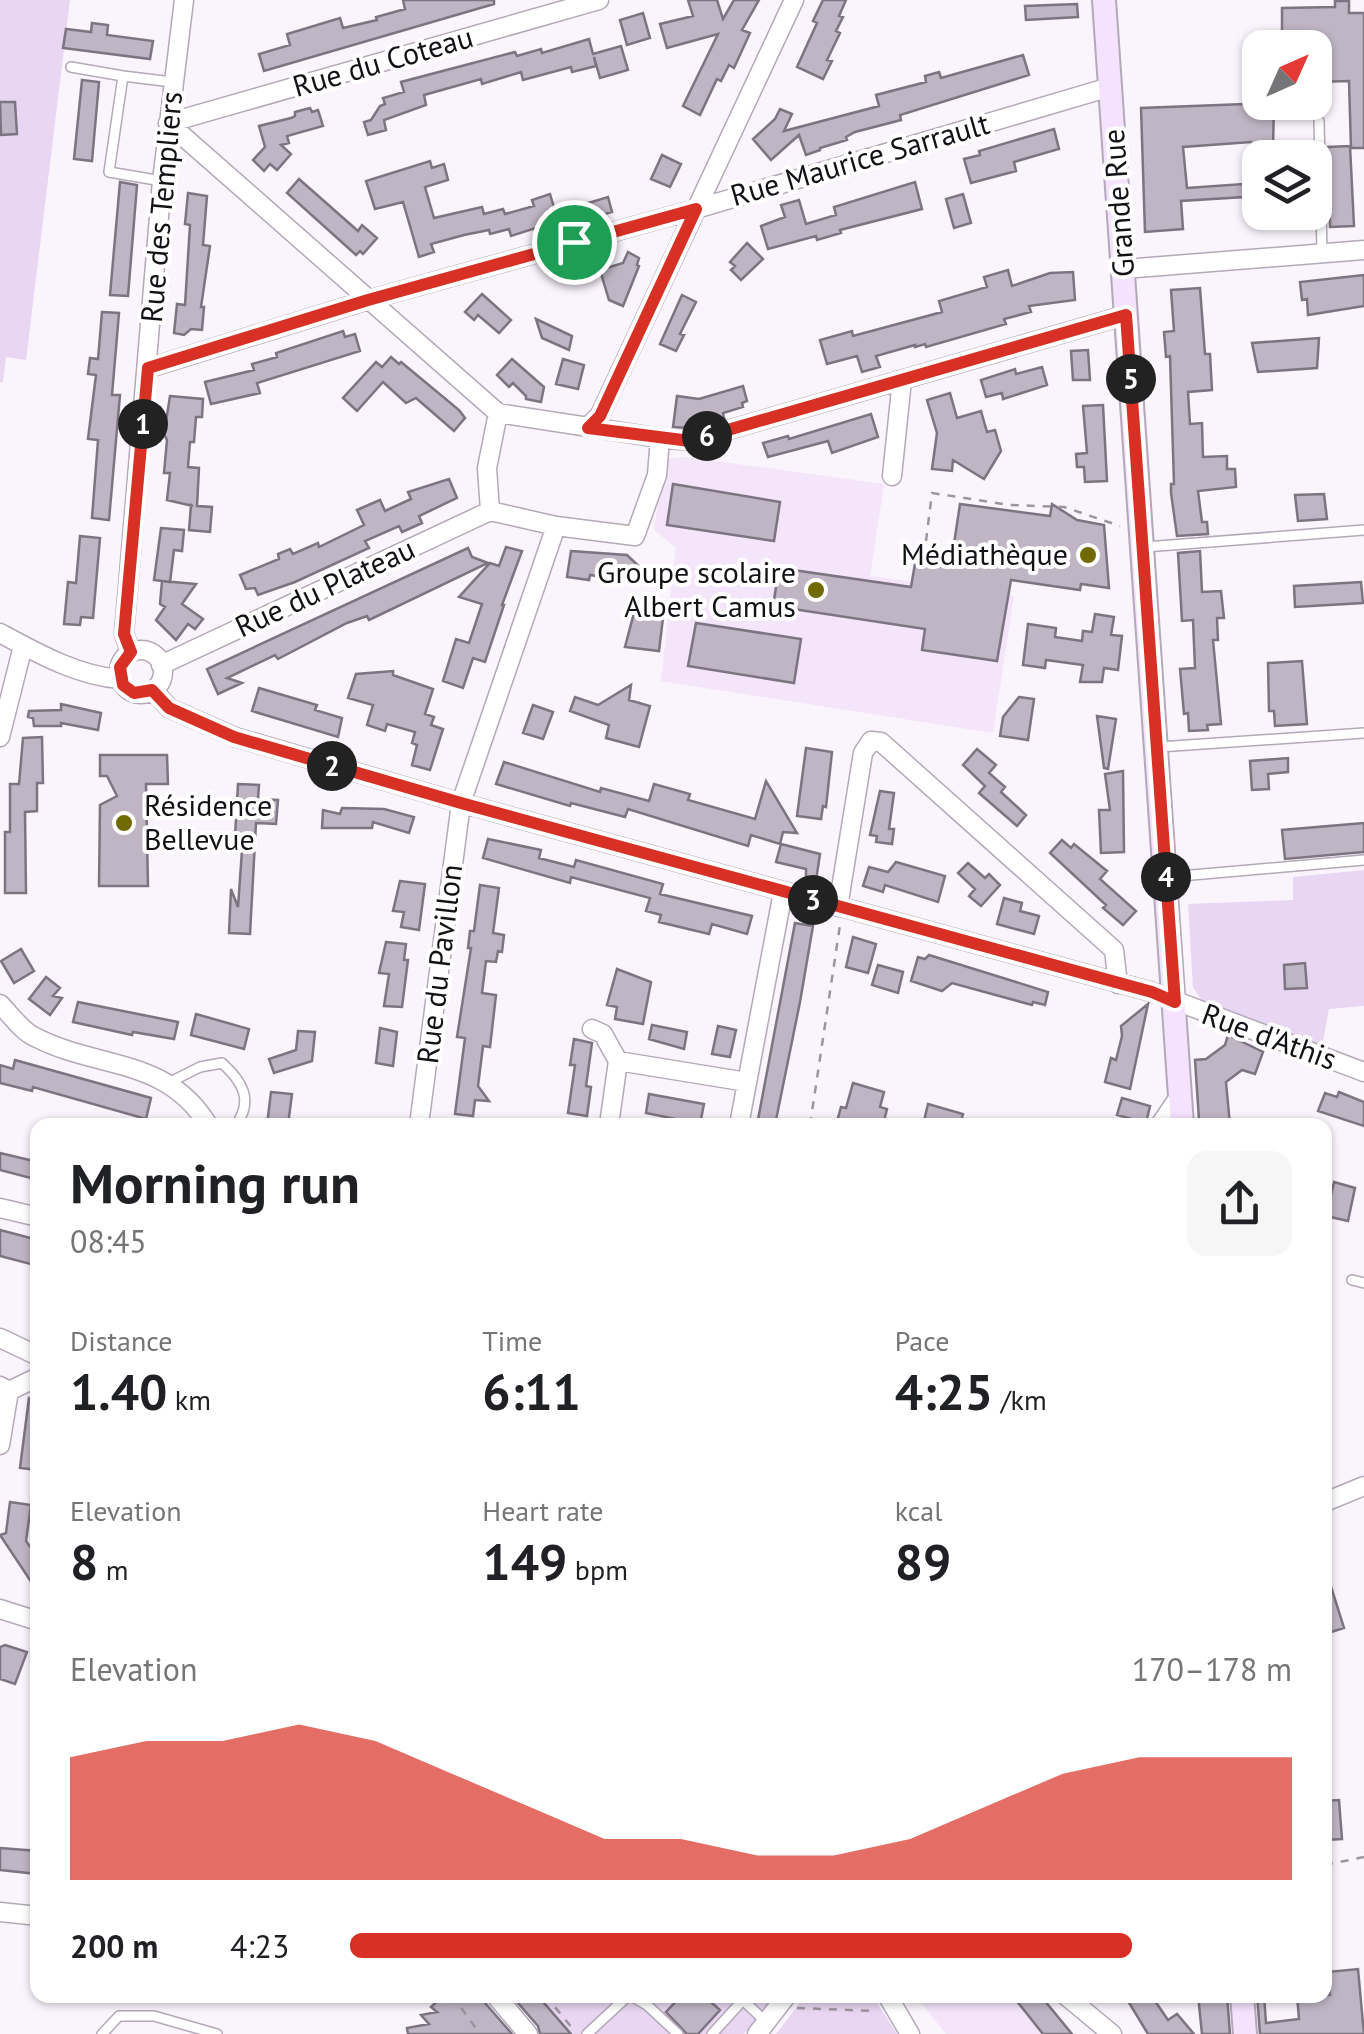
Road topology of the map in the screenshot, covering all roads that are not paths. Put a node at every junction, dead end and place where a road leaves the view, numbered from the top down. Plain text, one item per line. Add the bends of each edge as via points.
1 (184, 0) edge
2 (599, 0) edge
3 (794, 0) edge
4 (1104, 0) edge
5 (71, 67) dead end
6 (123, 76) junction
7 (172, 82) junction
8 (1110, 87) junction
9 (1320, 122) dead end
10 (168, 124) junction
11 (162, 181) junction
12 (696, 209) junction
13 (1364, 250) edge
14 (1322, 253) junction
15 (1124, 269) junction
16 (368, 300) junction
17 (1126, 315) junction
18 (148, 368) junction
19 (902, 380) junction
20 (498, 413) junction
21 (588, 428) junction
22 (660, 438) junction
23 (892, 476) dead end
24 (490, 512) junction
25 (556, 526) junction
26 (1364, 530) edge
27 (1142, 538) junction
28 (0, 634) edge
29 (23, 646) junction
30 (131, 652) junction
31 (161, 665) junction
32 (120, 679) junction
33 (152, 690) junction
34 (1364, 732) edge
35 (0, 737) edge
36 (1157, 747) junction
37 (461, 803) junction
38 (1364, 860) edge
39 (1166, 877) junction
40 (783, 892) junction
41 (840, 908) junction
42 (1118, 984) junction
43 (1175, 1002) junction
44 (0, 1004) edge
45 (592, 1029) dead end
46 (618, 1061) junction
47 (1364, 1072) edge
48 (170, 1082) junction
49 (747, 1082) junction
50 (1181, 1094) junction
51 (204, 1118) edge
52 (241, 1118) edge
53 (420, 1118) edge
54 (611, 1118) edge
55 (741, 1118) edge
56 (1165, 1118) edge
57 (1182, 1118) edge
58 (0, 1208) edge
59 (30, 1215) edge
60 (1352, 1280) dead end
61 (1364, 1283) edge
62 (0, 1338) edge
63 (30, 1352) edge
64 (30, 1380) edge
65 (4, 1388) edge
66 (0, 1445) edge
67 (1364, 1486) edge
68 (1332, 1499) edge
69 (0, 1609) edge
70 (30, 1618) edge
71 (0, 1912) edge
72 (30, 1915) edge
73 (502, 2003) edge
74 (620, 2003) edge
75 (643, 2003) edge
76 (740, 2003) edge
77 (748, 2003) edge
78 (789, 2003) edge
79 (892, 2003) edge
80 (1075, 2003) edge
81 (1243, 2003) edge
82 (647, 2005) joint
83 (762, 2028) edge
84 (102, 2034) edge
85 (217, 2034) edge
86 (528, 2034) edge
87 (587, 2034) edge
88 (678, 2034) edge
89 (712, 2034) edge
90 (910, 2034) edge
91 (1112, 2034) edge
92 (1245, 2034) edge

1 - 7 street, Rue des Templiers
2 - 10 street, Rue du Coteau
3 - 12 street
4 - 8 main road, Grande Rue
5 - 6 lane
6 - 7 lane
6 - 11 lane via 108,172
7 - 10 street, Rue des Templiers
8 - 12 street, Rue Maurice Sarrault
8 - 15 main road, Grande Rue
9 - 14 lane
10 - 11 street, Rue des Templiers
10 - 16 street
11 - 18 street, Rue des Templiers
12 - 16 street, Rue Maurice Sarrault
12 - 21 street via 600,416
13 - 14 street
14 - 15 street
15 - 17 main road, Grande Rue
16 - 18 street, Rue Maurice Sarrault
16 - 20 street
17 - 19 street
17 - 27 main road, Grande Rue
18 - 30 street, Rue des Templiers via 124,634
19 - 22 street via 690,441
19 - 23 street
20 - 21 street
20 - 24 street via 487,468
21 - 22 street
22 - 25 street via 650,499 635,536
24 - 25 street
24 - 31 street, Rue du Plateau
25 - 37 street, Rue du Pavillon
26 - 27 lane
27 - 36 main road, Grande Rue
28 - 29 street
29 - 32 street
29 - 35 street
30 - 31 street via 152,654
30 - 32 street
31 - 33 street
32 - 33 street via 134,693
33 - 37 street, Rue d'Athis via 169,708 234,737
34 - 36 lane
36 - 39 main road, Grande Rue
37 - 40 street, Rue d'Athis
37 - 53 street, Rue du Pavillon
38 - 39 lane
39 - 43 main road, Grande Rue
40 - 41 street, Rue d'Athis
40 - 49 street
41 - 42 street, Rue d'Athis
41 - 42 street via 864,753 871,741 881,742 1114,950
42 - 43 street, Rue d'Athis
43 - 47 street, Rue d'Athis
43 - 50 main road, Grande Rue
44 - 48 street via 30,1036
45 - 46 street via 603,1034
46 - 49 street
46 - 54 street
48 - 51 street
48 - 52 lane via 222,1064 241,1080 246,1098
49 - 55 street
50 - 56 street
50 - 57 main road, Grande Rue
58 - 59 street
60 - 61 lane
62 - 63 street
64 - 65 street
65 - 66 street
67 - 68 street
69 - 70 street
71 - 72 street
73 - 86 street
74 - 87 lane
75 - 82 lane
76 - 89 lane
77 - 83 lane
78 - 83 street
79 - 90 street
80 - 91 street
81 - 92 main road
82 - 88 lane
84 - 85 lane via 119,2016 154,2016

